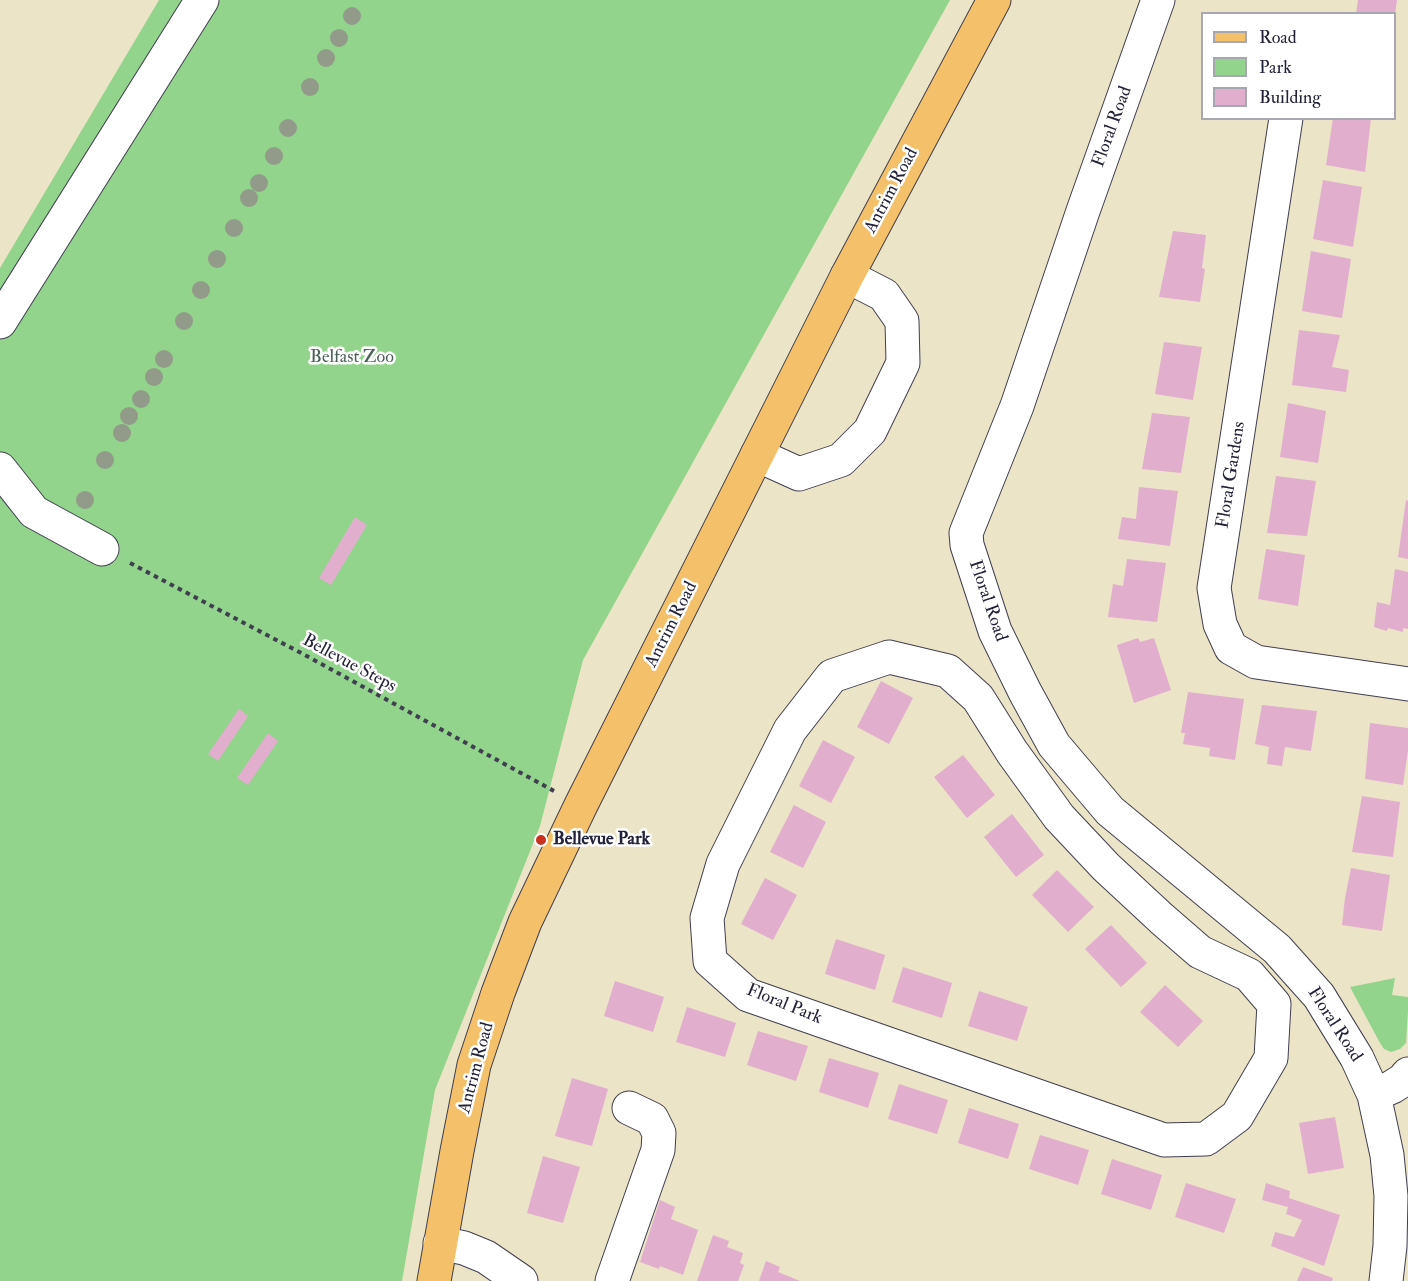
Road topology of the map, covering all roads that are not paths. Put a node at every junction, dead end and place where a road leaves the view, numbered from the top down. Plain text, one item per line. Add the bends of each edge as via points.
1 (202, 0) edge
2 (994, 0) edge
3 (1158, 0) edge
4 (1286, 120) edge
5 (847, 276) junction
6 (0, 322) edge
7 (757, 455) junction
8 (0, 469) edge
9 (102, 549) road end
10 (1408, 684) edge
11 (1194, 880) junction
12 (1162, 919) junction
13 (1408, 1074) edge
14 (1374, 1095) junction
15 (629, 1108) dead end
16 (440, 1242) junction
17 (434, 1281) edge
18 (521, 1281) edge
19 (612, 1281) edge
20 (1386, 1281) edge

1 - 6 street
2 - 5 main road, Antrim Road
3 - 11 street, Floral Road via 1017,406 966,533 995,631 1053,745 1110,811
4 - 10 street, Floral Gardens via 1214,588 1220,624 1231,648 1256,662
5 - 7 main road, Antrim Road
5 - 7 street via 884,295 902,321 903,363 870,431 841,460 799,474
7 - 16 main road, Antrim Road via 525,922 474,1065
8 - 9 street via 34,512
11 - 12 street
11 - 14 street, Floral Road via 1277,950 1318,996 1357,1058
12 - 12 street, Floral Park via 1200,952 1249,975 1274,1004 1271,1058 1238,1116 1206,1139 1164,1140 748,995 710,961 707,918 723,864 790,730 832,676 889,657 948,671 978,698 1059,817
13 - 14 street
14 - 20 street, Floral Road via 1388,1155 1391,1196
15 - 19 street via 652,1119 660,1133 658,1150
16 - 17 main road, Antrim Road
16 - 18 street via 486,1257

